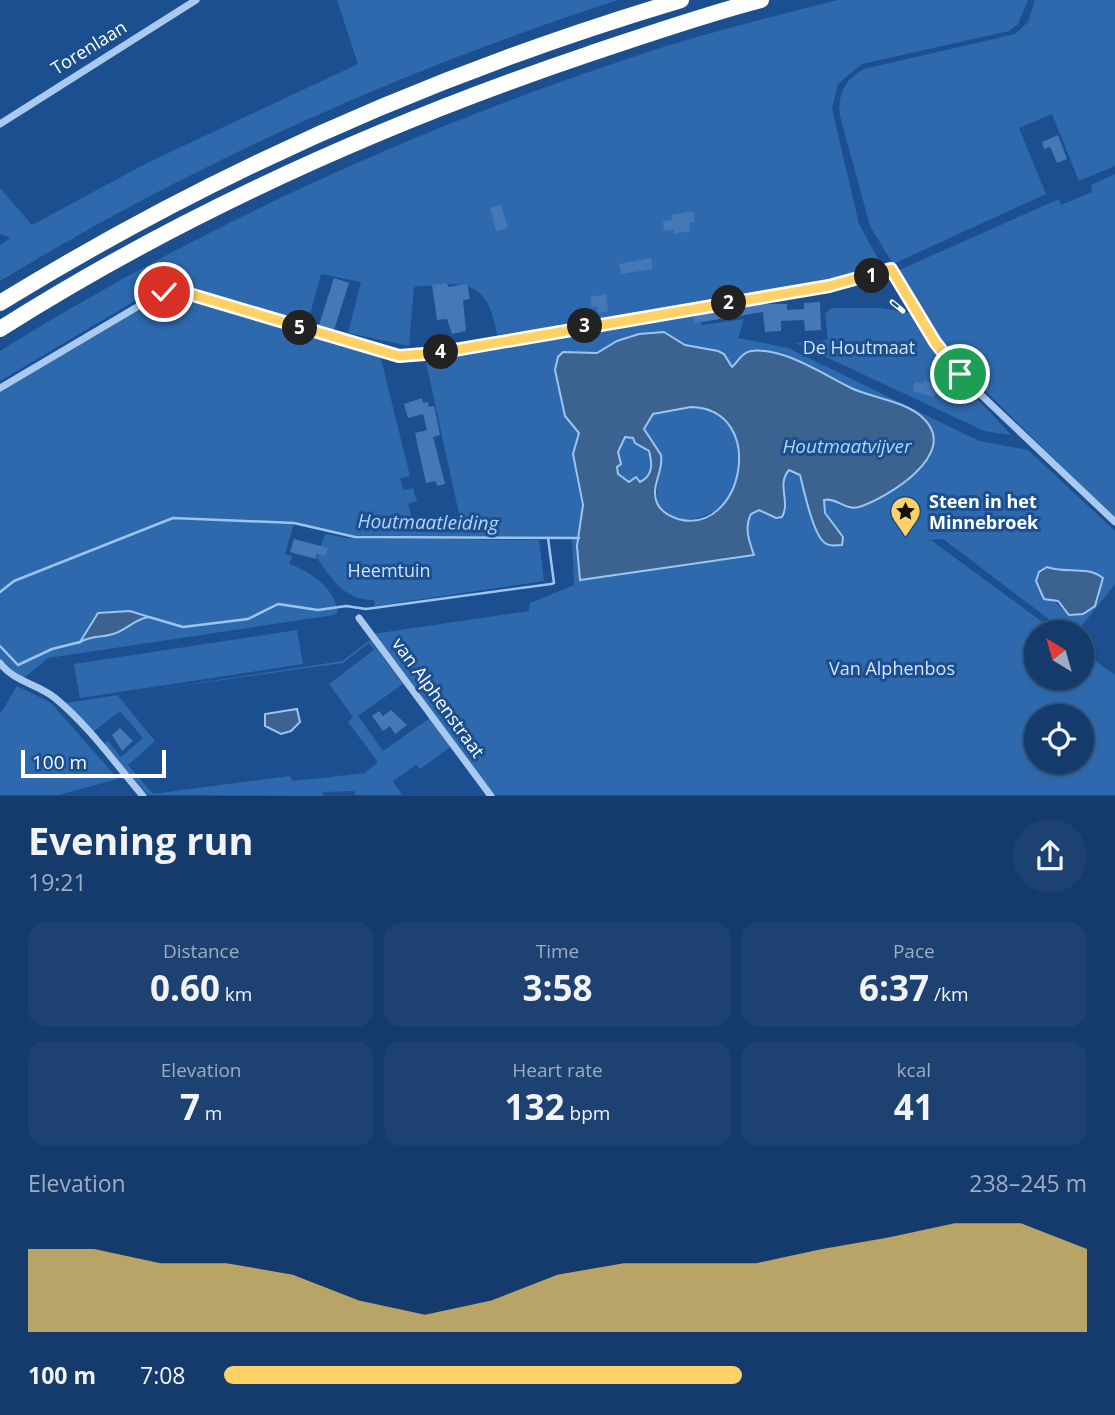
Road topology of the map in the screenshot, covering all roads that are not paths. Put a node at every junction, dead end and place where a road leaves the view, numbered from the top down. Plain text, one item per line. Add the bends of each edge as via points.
1 (195, 0) edge
2 (681, 0) edge
3 (761, 0) edge
4 (0, 124) edge
5 (0, 303) edge
6 (0, 329) edge
7 (0, 388) edge
8 (1115, 522) edge
9 (359, 618) dead end
10 (0, 663) edge
11 (143, 796) edge
12 (491, 796) edge

1 - 4 street, Torenlaan
2 - 5 highway via 477,69 326,133 180,202
3 - 6 highway via 515,79 351,145 161,237
7 - 8 street via 171,290 407,356 770,296 891,269 954,367
9 - 12 street, van Alphenstraat
10 - 11 street via 65,707

